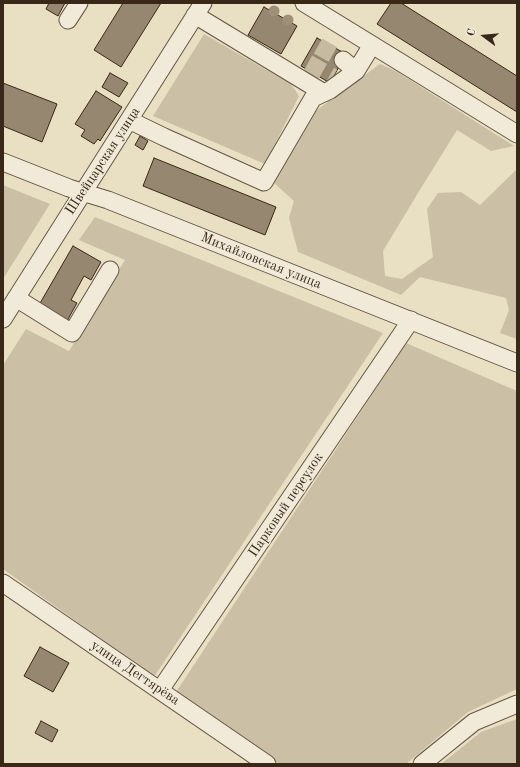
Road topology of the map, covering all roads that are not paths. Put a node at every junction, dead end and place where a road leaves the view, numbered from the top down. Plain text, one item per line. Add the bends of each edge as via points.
1 (79, 3) edge
2 (304, 3) edge
3 (199, 9) edge
4 (68, 20) dead end
5 (372, 45) junction
6 (324, 93) junction
7 (129, 120) junction
8 (517, 134) edge
9 (3, 162) edge
10 (83, 193) junction
11 (110, 270) dead end
12 (16, 298) junction
13 (3, 319) edge
14 (411, 320) junction
15 (517, 363) edge
16 (3, 583) edge
17 (160, 690) junction
18 (517, 704) edge
19 (267, 764) edge
20 (422, 764) edge

1 - 4 street
2 - 5 street
3 - 6 street
3 - 7 street, Швейцарская улица
5 - 6 street
5 - 8 street
6 - 7 street via 313,98 264,182
7 - 10 street, Швейцарская улица
9 - 10 street, Михайловская улица
10 - 12 street, Швейцарская улица
10 - 14 street, Михайловская улица via 108,200
11 - 12 street via 72,333
12 - 13 street, Швейцарская улица
14 - 15 street, Михайловская улица
14 - 17 street, Парковый переулок
16 - 17 street, улица Дегтярёва
17 - 19 street, улица Дегтярёва
18 - 20 street via 474,722

